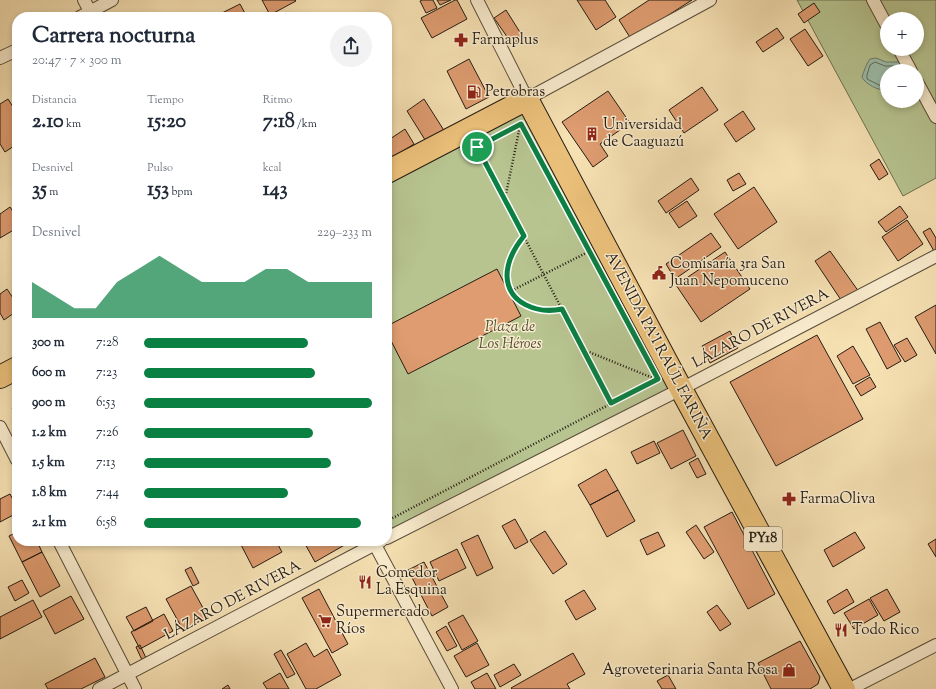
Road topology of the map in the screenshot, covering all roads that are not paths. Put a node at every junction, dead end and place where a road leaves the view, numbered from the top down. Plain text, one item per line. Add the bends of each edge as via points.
1 (84, 0) edge
2 (112, 0) edge
3 (477, 0) edge
4 (710, 0) edge
5 (873, 0) edge
6 (87, 12) edge
7 (93, 12) edge
8 (880, 13) edge
9 (12, 52) edge
10 (0, 58) edge
11 (924, 95) edge
12 (527, 99) junction
13 (936, 117) edge
14 (392, 169) edge
15 (936, 256) edge
16 (12, 371) edge
17 (0, 377) edge
18 (681, 389) junction
19 (0, 428) edge
20 (12, 451) edge
21 (392, 535) edge
22 (62, 546) edge
23 (368, 546) edge
24 (378, 546) edge
25 (936, 645) edge
26 (127, 674) junction
27 (99, 689) edge
28 (135, 689) edge
29 (452, 689) edge
30 (844, 689) edge
31 (850, 689) edge

1 - 6 street
2 - 7 street
3 - 12 street, AVENIDA PA'I RAÚL FARIÑA
4 - 12 street
5 - 8 street
9 - 10 street
11 - 13 street
12 - 14 highway
12 - 18 highway, AVENIDA PA'I RAÚL FARIÑA
15 - 18 street, LÁZARO DE RIVERA
16 - 17 highway
18 - 21 street, LÁZARO DE RIVERA
18 - 30 highway, AVENIDA PA'I RAÚL FARIÑA / PY18
19 - 20 street
22 - 26 street
23 - 26 street, LÁZARO DE RIVERA
24 - 29 street
25 - 31 street
26 - 27 street, LÁZARO DE RIVERA
26 - 28 street

